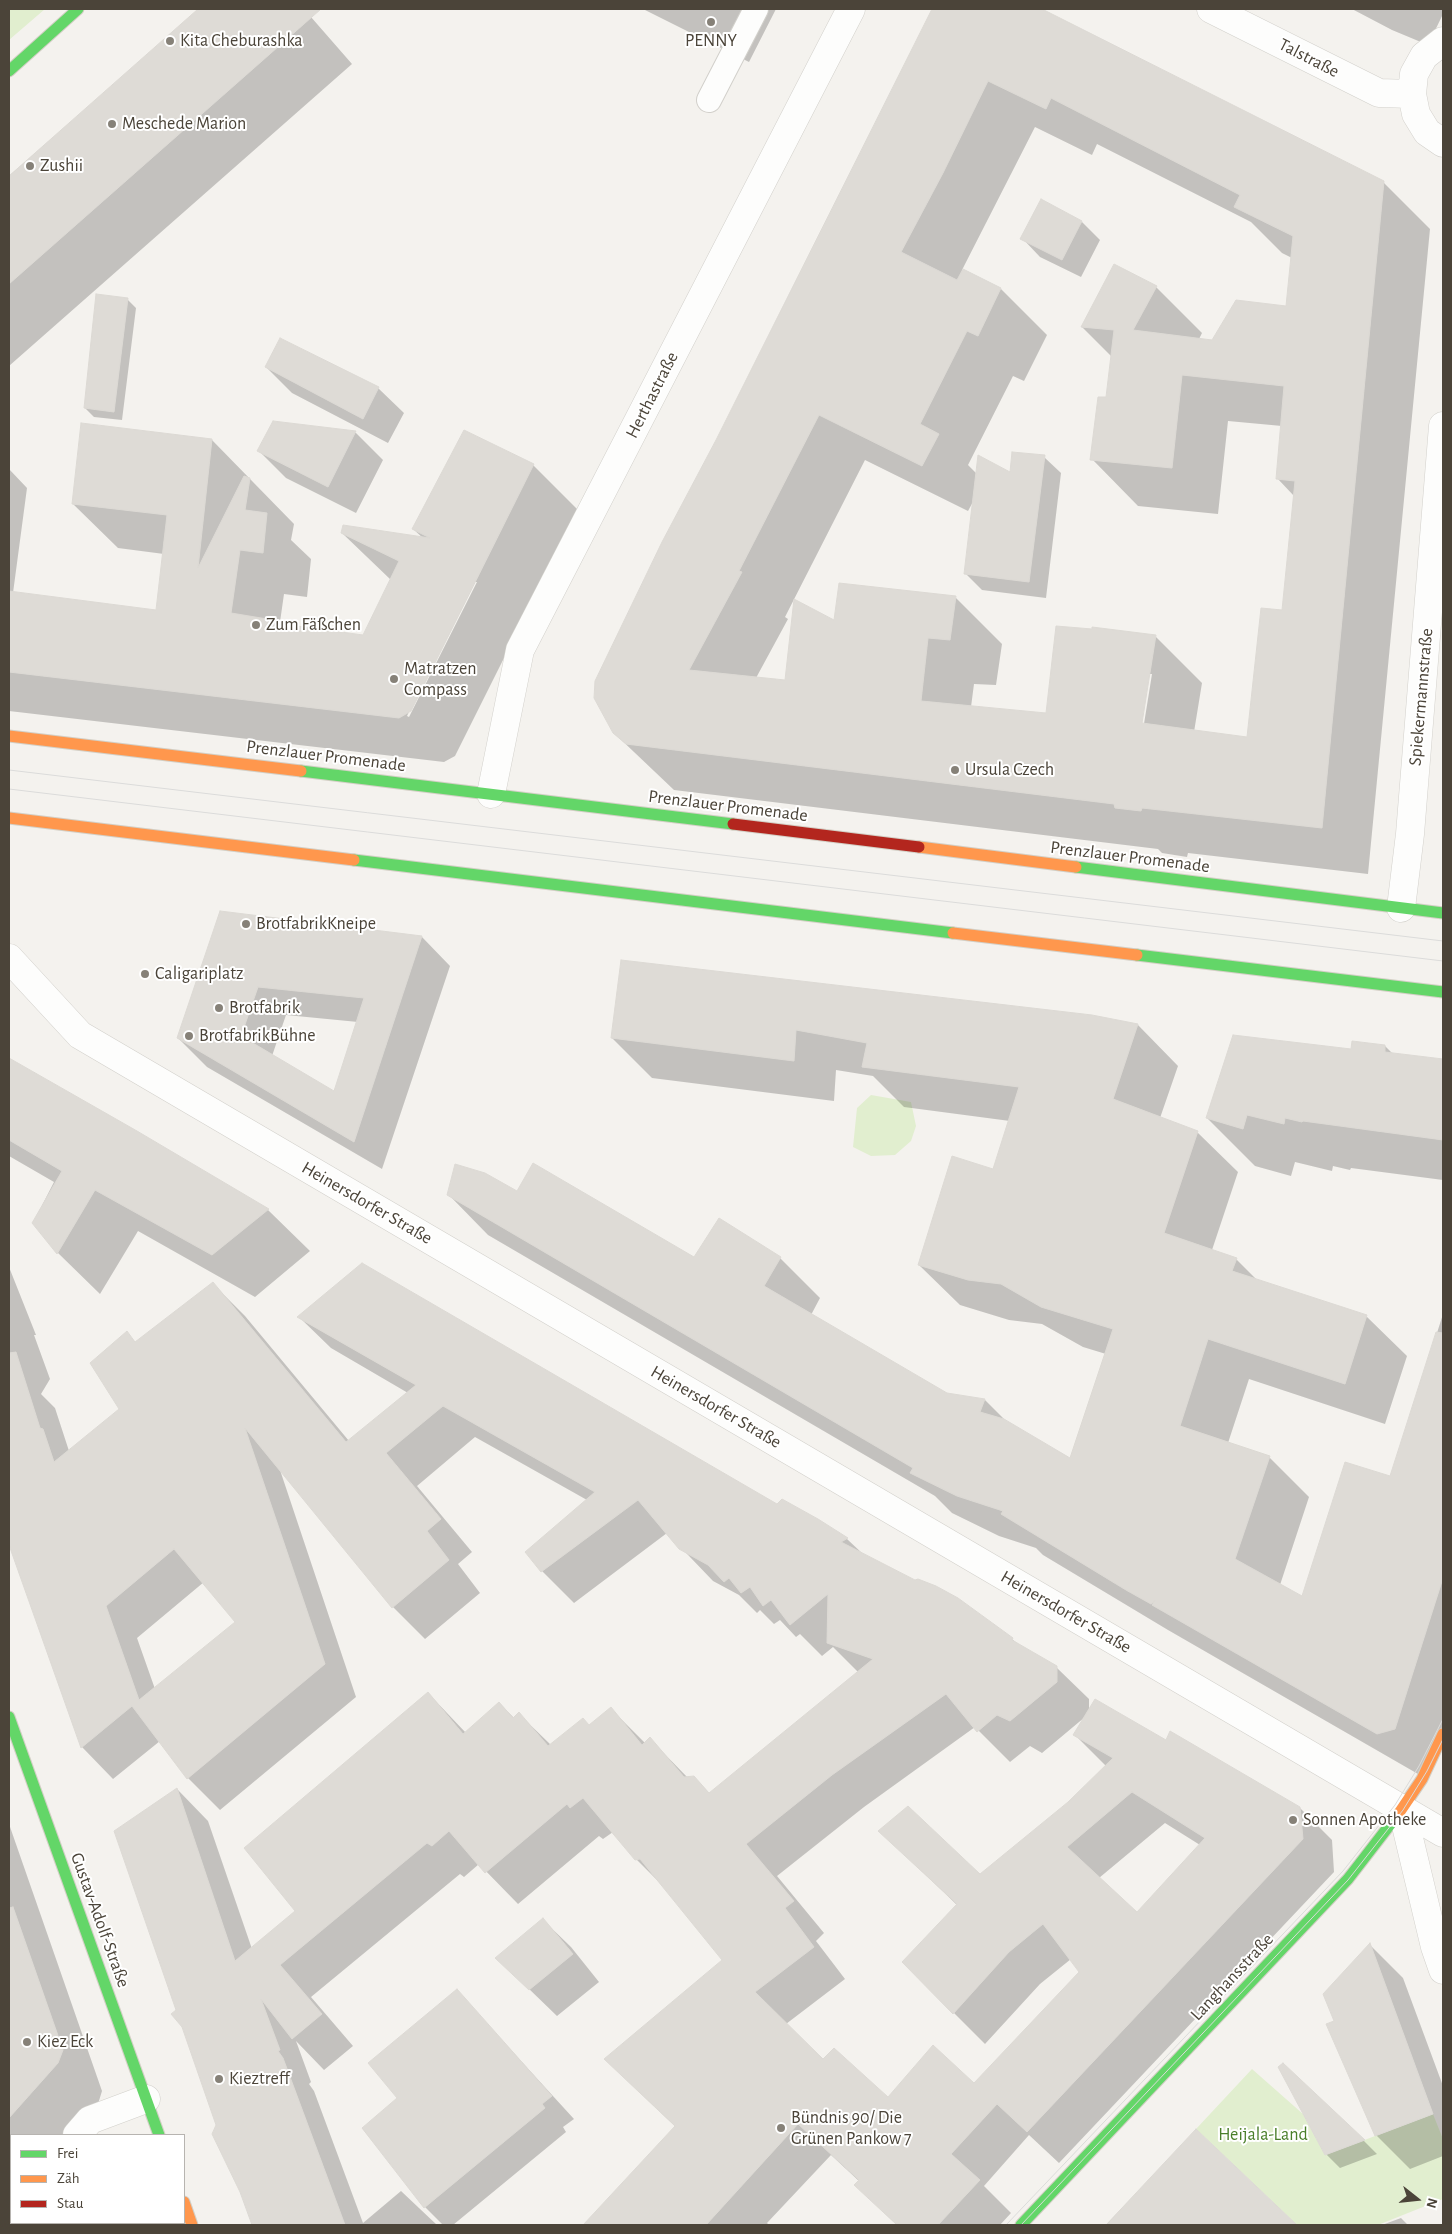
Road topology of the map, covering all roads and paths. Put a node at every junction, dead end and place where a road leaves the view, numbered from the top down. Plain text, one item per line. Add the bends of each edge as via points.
1 (78, 9) edge
2 (756, 9) edge
3 (851, 9) edge
4 (1211, 9) edge
5 (1443, 41) edge
6 (9, 71) edge
7 (1412, 94) junction
8 (709, 100) dead end
9 (1443, 144) edge
10 (1443, 426) edge
11 (9, 736) edge
12 (491, 794) junction
13 (9, 818) edge
14 (1401, 908) junction
15 (1443, 913) edge
16 (9, 958) edge
17 (1443, 992) edge
18 (9, 1717) edge
19 (1443, 1734) edge
20 (1402, 1809) junction
21 (1443, 1832) edge
22 (1443, 1970) edge
23 (146, 2099) junction
24 (78, 2134) edge
25 (160, 2134) edge
26 (185, 2205) edge
27 (192, 2225) edge
28 (1020, 2225) edge

1 - 6 main road
2 - 8 lane
3 - 12 street, Herthastraße via 520,650
4 - 7 street, Talstraße via 1379,94
5 - 7 street via 1424,56 1414,74
7 - 9 street via 1416,114 1427,132
10 - 14 street, Spiekermannstraße via 1410,834
11 - 12 main road, Prenzlauer Promenade
12 - 14 main road, Prenzlauer Promenade
13 - 17 main road
14 - 15 main road, Prenzlauer Promenade
16 - 20 street, Heinersdorfer Straße via 80,1035
18 - 23 main road, Gustav-Adolf-Straße
19 - 20 main road, Langhansstraße via 1422,1779
20 - 21 street, Heinersdorfer Straße
20 - 22 street
20 - 28 main road, Langhansstraße via 1348,1879
23 - 24 street via 90,2120
23 - 25 main road, Gustav-Adolf-Straße
26 - 27 main road

